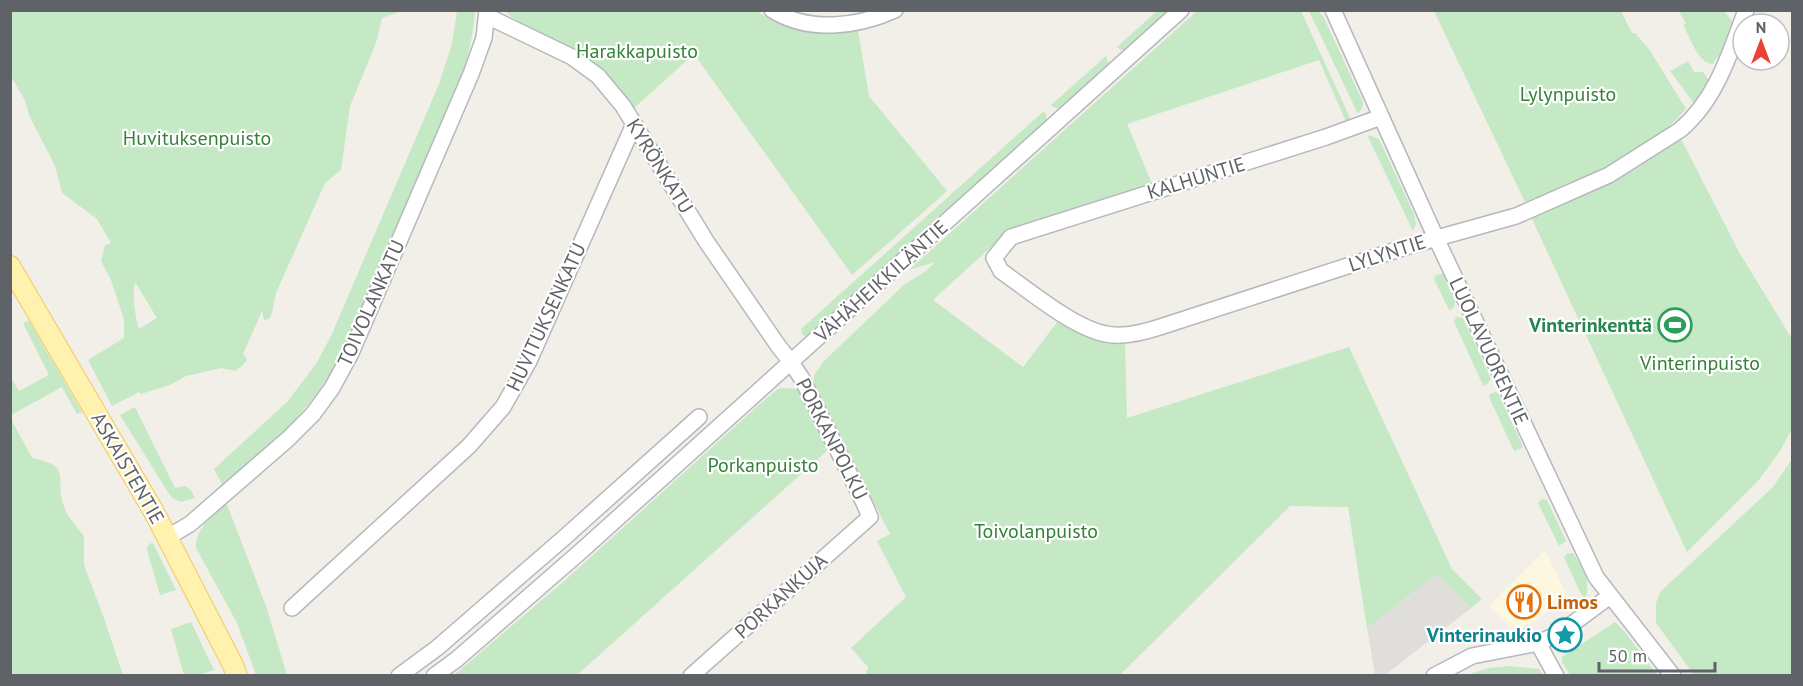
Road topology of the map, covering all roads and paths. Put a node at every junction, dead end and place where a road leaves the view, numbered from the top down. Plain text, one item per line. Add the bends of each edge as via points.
1 (772, 10) edge
2 (895, 10) edge
3 (1181, 10) edge
4 (1333, 10) edge
5 (1746, 10) edge
6 (487, 13) edge
7 (1381, 117) junction
8 (634, 124) junction
9 (1011, 237) joint
10 (1436, 238) junction
11 (10, 266) edge
12 (791, 362) junction
13 (699, 417) dead end
14 (870, 517) joint
15 (168, 537) junction
16 (565, 537) junction
17 (580, 552) junction
18 (1610, 596) junction
19 (292, 608) dead end
20 (1538, 643) junction
21 (237, 675) edge
22 (399, 675) edge
23 (434, 675) edge
24 (692, 675) edge
25 (1434, 675) edge
26 (1556, 675) edge
27 (1673, 675) edge

1 - 2 street via 791,20 834,25 863,22
3 - 12 street, VÄHÄHEIKKILÄNTIE
4 - 7 street, LUOLAVUORENTIE
5 - 10 street, LYLYNTIE via 1713,90 1680,130 1608,175 1546,204
6 - 8 street, KYRÖNKATU via 572,57 598,76
6 - 15 street, TOIVOLANKATU via 484,38 471,74 351,354 332,388 288,439 190,524
7 - 9 street, KALHUNTIE
7 - 10 street, LUOLAVUORENTIE
8 - 12 street, KYRÖNKATU via 706,240
8 - 19 street, HUVITUKSENKATU via 529,362 503,407 469,446
9 - 10 street, LYLYNTIE via 994,258 1002,271 1077,324 1112,335 1160,327
10 - 18 street, LUOLAVUORENTIE via 1596,577
11 - 15 main road, ASKAISTENTIE
12 - 14 street, PORKANPOLKU
12 - 17 street, VÄHÄHEIKKILÄNTIE
13 - 16 street
14 - 24 street, PORKANKUJA
15 - 21 main road, ASKAISTENTIE
16 - 17 street
16 - 22 street via 437,648
17 - 23 street, VÄHÄHEIKKILÄNTIE
18 - 20 street via 1560,633
18 - 27 street, LUOLAVUORENTIE
20 - 25 street via 1472,656
20 - 26 street

